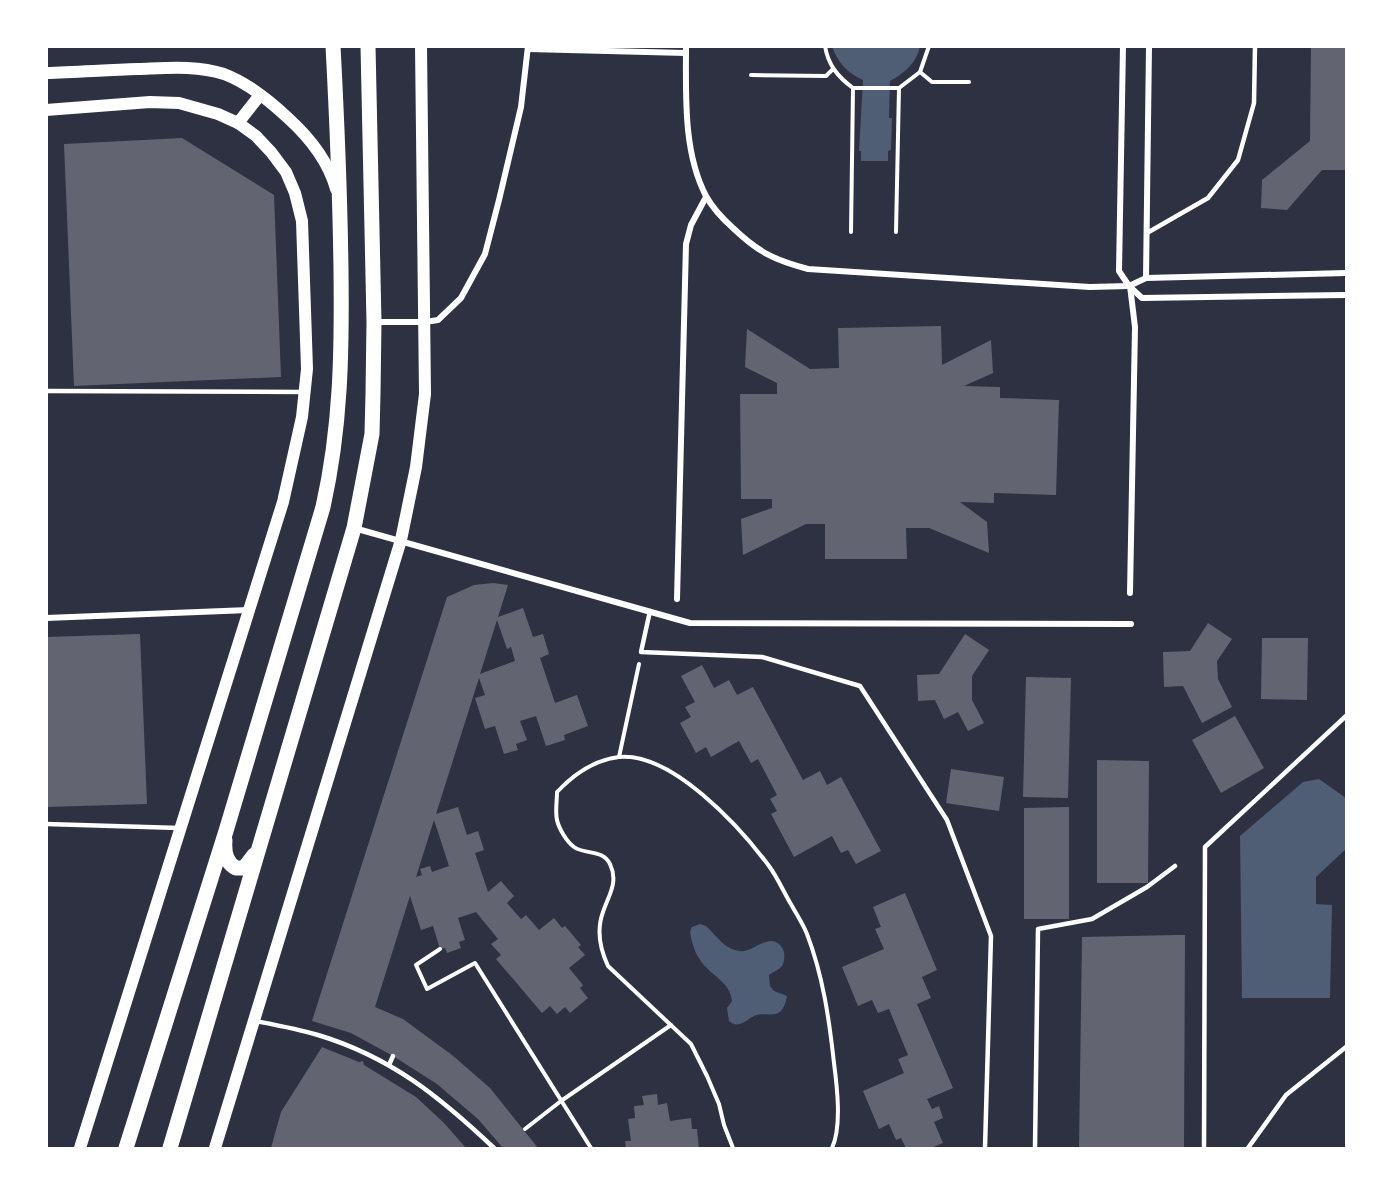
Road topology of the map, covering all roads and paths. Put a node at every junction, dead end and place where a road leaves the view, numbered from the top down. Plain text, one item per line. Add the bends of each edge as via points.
1 (333, 46) edge
2 (368, 46) edge
3 (421, 46) edge
4 (825, 46) edge
5 (929, 46) edge
6 (1123, 46) edge
7 (1149, 46) edge
8 (1255, 46) edge
9 (528, 48) edge
10 (686, 50) edge
11 (833, 69) junction
12 (920, 72) junction
13 (46, 73) edge
14 (751, 75) dead end
15 (969, 82) dead end
16 (854, 88) junction
17 (899, 88) junction
18 (260, 95) junction
19 (46, 110) edge
20 (238, 123) junction
21 (706, 197) junction
22 (340, 202) junction
23 (851, 231) dead end
24 (896, 232) dead end
25 (1147, 232) junction
26 (1347, 273) edge
27 (1146, 278) junction
28 (1130, 286) junction
29 (1347, 295) edge
30 (374, 322) junction
31 (425, 322) junction
32 (46, 391) edge
33 (305, 392) junction
34 (354, 528) junction
35 (401, 540) junction
36 (1130, 593) dead end
37 (677, 599) dead end
38 (249, 610) junction
39 (650, 611) junction
40 (46, 618) edge
41 (1131, 624) dead end
42 (641, 652) junction
43 (1347, 716) edge
44 (619, 757) junction
45 (46, 824) edge
46 (181, 828) junction
47 (226, 831) junction
48 (259, 844) junction
49 (1176, 866) dead end
50 (440, 949) dead end
51 (253, 1020) junction
52 (671, 1025) junction
53 (1347, 1047) edge
54 (393, 1056) dead end
55 (389, 1065) junction
56 (561, 1101) junction
57 (525, 1129) dead end
58 (80, 1149) edge
59 (126, 1149) edge
60 (170, 1149) edge
61 (215, 1149) edge
62 (494, 1149) edge
63 (591, 1149) edge
64 (733, 1149) edge
65 (832, 1149) edge
66 (985, 1149) edge
67 (1035, 1149) edge
68 (1204, 1149) edge
69 (1248, 1149) edge

1 - 22 main road
2 - 30 main road
3 - 31 main road
4 - 11 path
5 - 12 path
6 - 28 street via 1119,271
7 - 25 street
8 - 25 lane via 1254,103 1238,160 1208,198
9 - 10 street
9 - 31 street via 521,107 484,254 461,298 438,320
10 - 21 street via 690,137
11 - 14 path via 826,75
11 - 16 path
12 - 15 path via 932,82
12 - 17 path
13 - 18 main road via 204,68 226,75
16 - 17 path
16 - 23 path
17 - 24 path
18 - 20 main road
18 - 22 main road via 319,151
19 - 20 main road via 179,103
20 - 33 main road via 263,144 286,172 296,193 302,221
21 - 28 street via 750,244 779,261 808,269 1090,287
21 - 37 street via 686,244
22 - 47 main road via 340,396 330,475
25 - 27 street
26 - 27 street
27 - 28 street
28 - 29 street via 1142,298
28 - 36 street via 1135,327
30 - 31 street
30 - 34 main road via 372,434
31 - 35 main road via 424,403
32 - 33 lane
33 - 38 main road via 292,466
34 - 35 street
34 - 48 main road
35 - 39 street
35 - 51 main road
38 - 40 street
38 - 46 main road
39 - 41 street via 690,623
39 - 42 lane
42 - 44 path
42 - 66 lane via 762,657 860,686 947,820 991,936
43 - 68 lane via 1205,846
44 - 52 path via 571,777 557,792 556,819 575,848 598,853 610,864 611,898 600,925 600,950 608,966
44 - 65 path via 665,768 724,813 770,867 806,932 826,997 836,1078 837,1116
45 - 46 lane
46 - 58 main road
47 - 48 main road via 225,853 236,868 247,866
47 - 59 main road
48 - 60 main road
49 - 67 lane via 1092,919 1038,929
50 - 56 path via 416,965 427,989 475,963
51 - 55 lane via 318,1035
51 - 61 main road
52 - 56 path
52 - 64 path via 691,1044 707,1076
53 - 69 lane via 1286,1095
54 - 55 lane
55 - 62 lane via 421,1084
56 - 57 path
56 - 63 path

